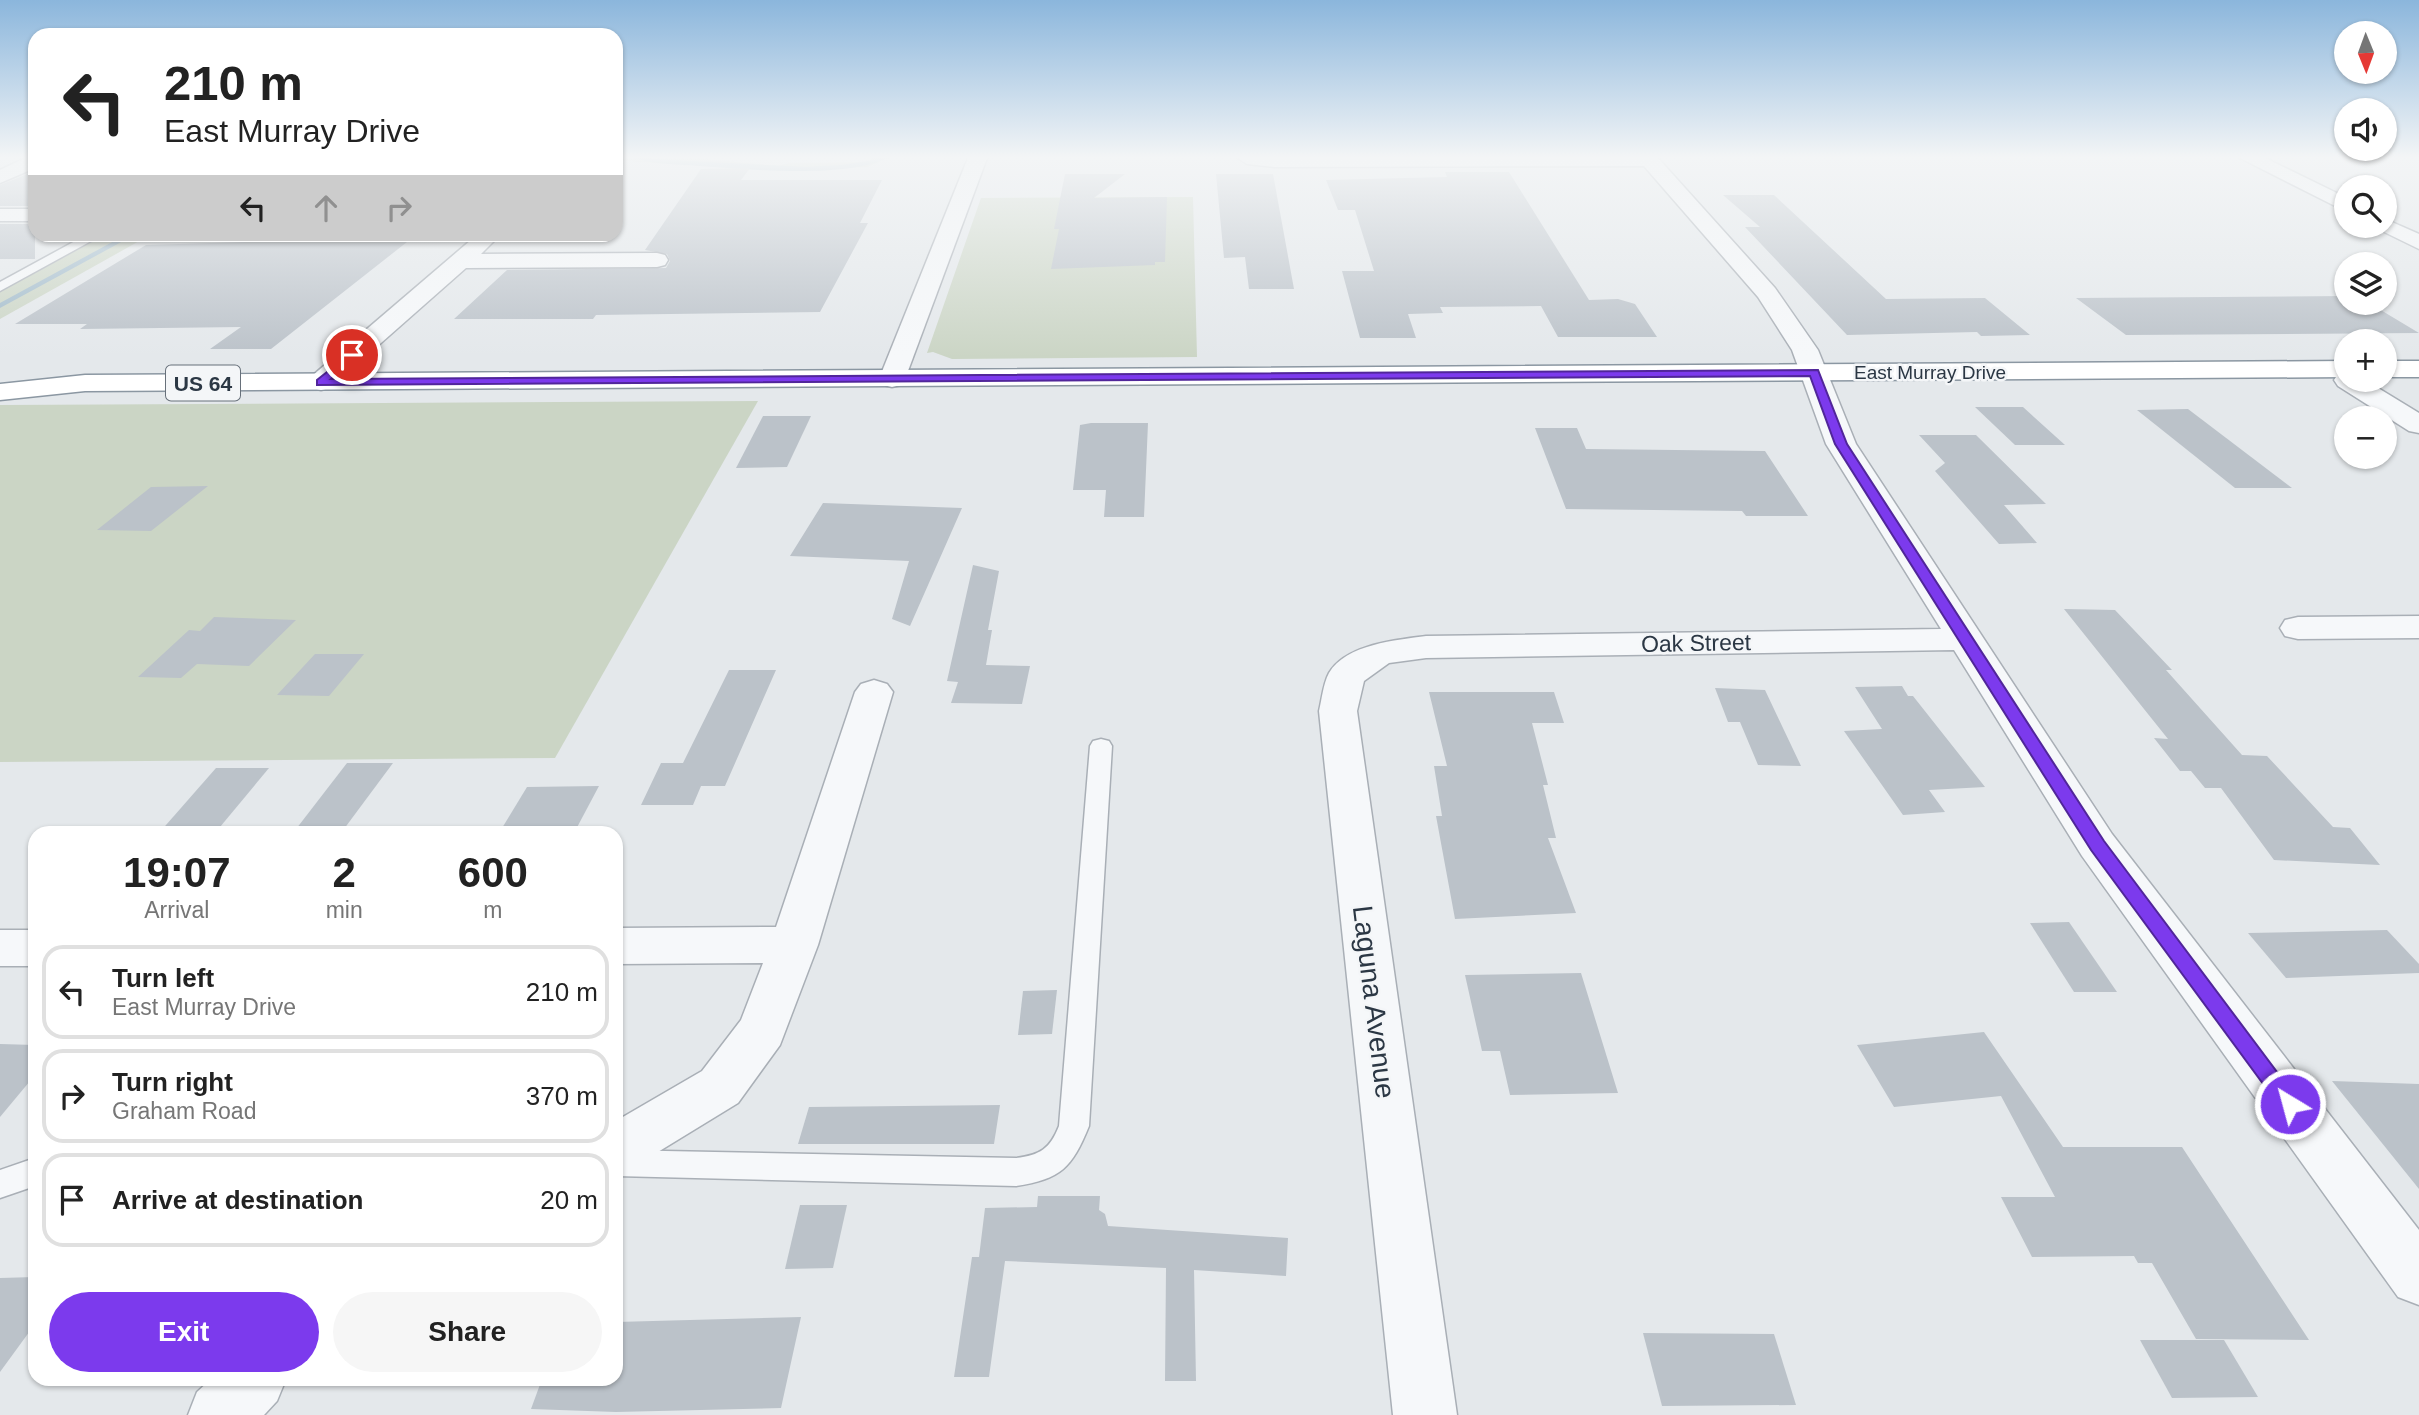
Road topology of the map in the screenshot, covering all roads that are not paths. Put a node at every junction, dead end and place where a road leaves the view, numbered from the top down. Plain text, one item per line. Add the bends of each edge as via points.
1 (953, 224) edge
2 (1706, 224) edge
3 (2397, 231) edge
4 (83, 242) edge
5 (482, 242) edge
6 (2419, 242) edge
7 (657, 260) dead end
8 (459, 261) junction
9 (0, 288) edge
10 (2397, 369) edge
11 (2419, 369) edge
12 (0, 373) edge
13 (1815, 373) junction
14 (2334, 374) edge
15 (892, 379) junction
16 (321, 382) junction
17 (85, 383) junction
18 (0, 392) edge
19 (2369, 392) edge
20 (2419, 425) edge
21 (2419, 627) edge
22 (2298, 628) dead end
23 (1966, 639) junction
24 (1426, 647) joint
25 (874, 692) dead end
26 (1101, 747) dead end
27 (794, 945) junction
28 (623, 946) edge
29 (0, 948) edge
30 (28, 948) edge
31 (623, 1145) edge
32 (623, 1163) edge
33 (28, 1174) edge
34 (0, 1184) edge
35 (2419, 1277) edge
36 (249, 1386) edge
37 (220, 1415) edge
38 (1425, 1415) edge

1 - 15 street
2 - 13 street via 1768,293
3 - 6 street
4 - 9 lane
5 - 8 street
7 - 8 street
8 - 16 street
10 - 11 highway
12 - 17 highway, East Murray Drive / US 64
13 - 14 highway, East Murray Drive / US 64
13 - 15 highway, East Murray Drive / US 64
13 - 23 street via 1841,444
15 - 16 highway, East Murray Drive / US 64
16 - 17 highway, East Murray Drive / US 64
17 - 18 highway, East Murray Drive / US 64
19 - 20 street
21 - 22 street
23 - 24 street, Oak Street
23 - 35 street via 2097,845
24 - 38 street, Laguna Avenue via 1378,654 1346,676 1338,711
25 - 27 street
26 - 32 lane via 1074,1126 1066,1147 1047,1168 1016,1172
27 - 28 street
27 - 31 street via 762,1030 720,1087
29 - 30 street
33 - 34 lane
36 - 37 street

